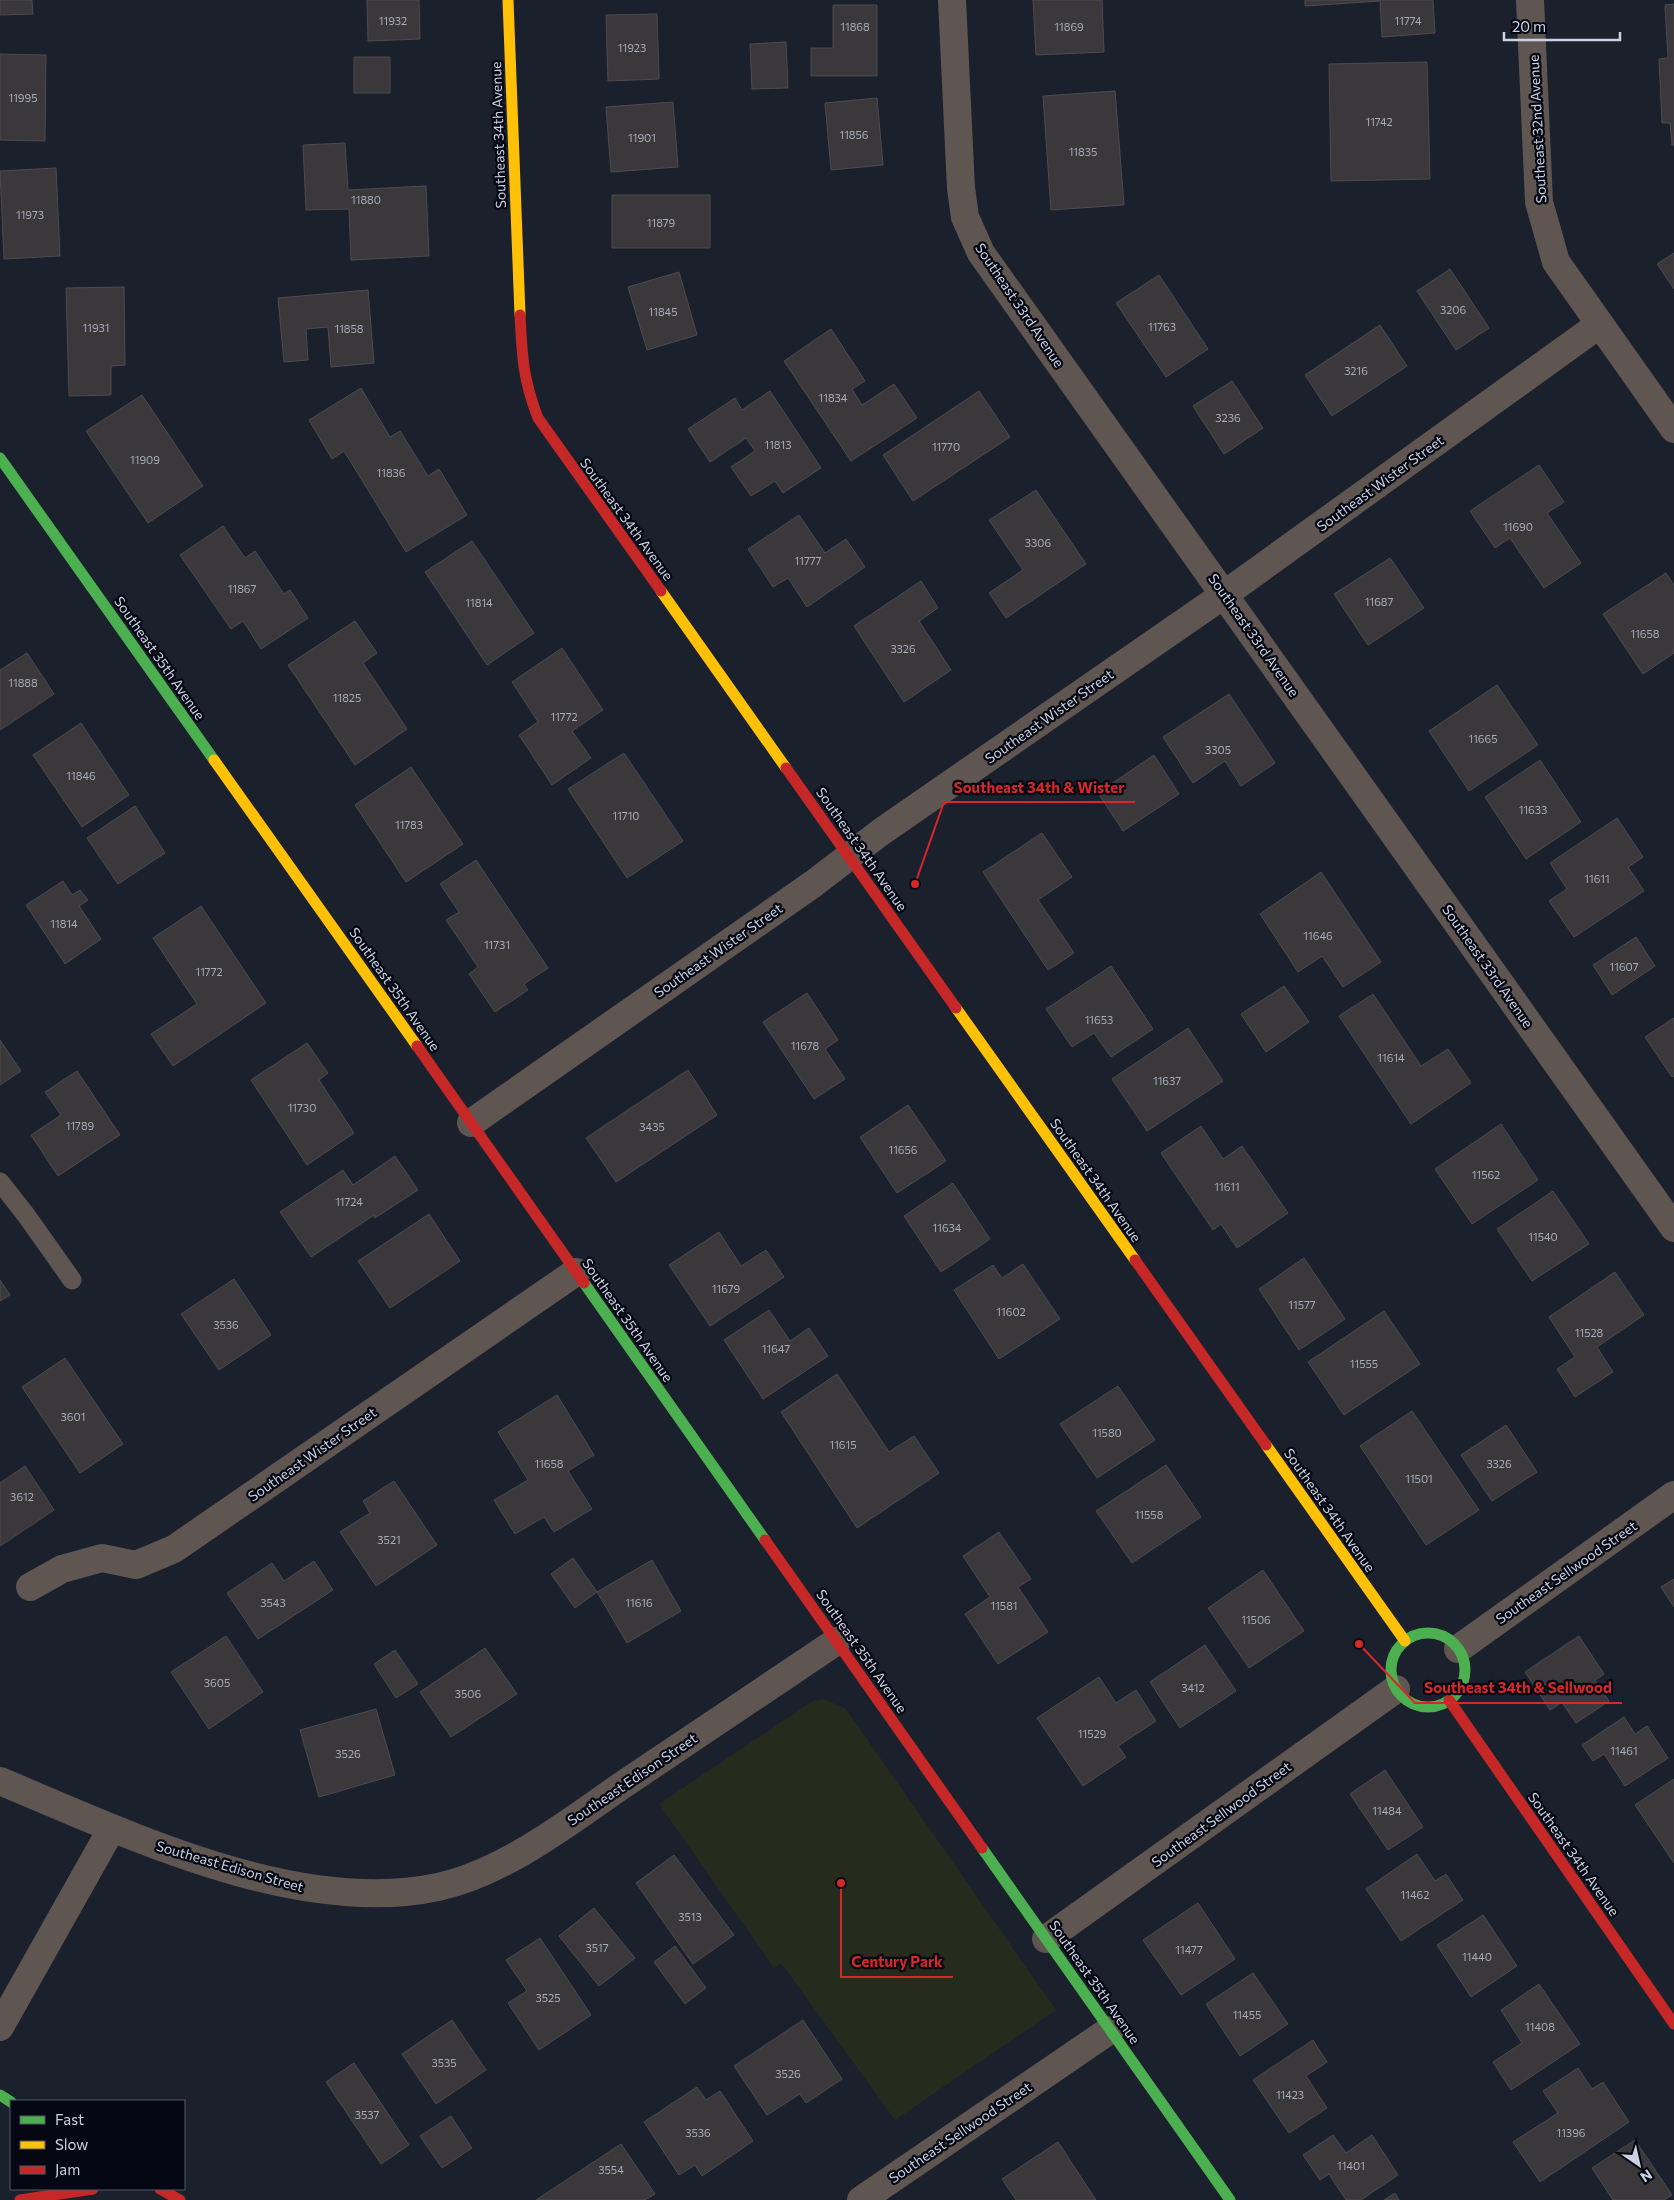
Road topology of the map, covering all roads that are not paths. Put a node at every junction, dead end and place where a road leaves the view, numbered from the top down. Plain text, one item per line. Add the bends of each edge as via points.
1 (508, 0) edge
2 (952, 0) edge
3 (1530, 0) edge
4 (1600, 324) junction
5 (1674, 429) edge
6 (0, 458) edge
7 (1225, 594) junction
8 (848, 857) junction
9 (471, 1123) junction
10 (0, 1182) edge
11 (1674, 1228) edge
12 (576, 1272) junction
13 (72, 1280) dead end
14 (1674, 1495) edge
15 (30, 1587) dead end
16 (837, 1641) junction
17 (1405, 1641) junction
18 (1458, 1648) junction
19 (1396, 1689) junction
20 (1449, 1700) junction
21 (0, 1781) edge
22 (112, 1828) junction
23 (1046, 1939) junction
24 (1674, 2024) edge
25 (0, 2026) edge
26 (1110, 2030) junction
27 (86, 2190) edge
28 (162, 2190) edge
29 (20, 2200) edge
30 (180, 2200) edge
31 (861, 2200) edge
32 (1230, 2200) edge

1 - 8 main road, Southeast 34th Avenue via 522,354 527,390 557,448
2 - 7 street, Southeast 33rd Avenue via 961,188 965,217 981,253
3 - 4 street, Southeast 32nd Avenue via 1539,202 1556,262
4 - 5 street, Southeast 32nd Avenue
4 - 7 street, Southeast Wister Street
6 - 9 main road, Southeast 35th Avenue
7 - 8 street, Southeast Wister Street
7 - 11 street, Southeast 33rd Avenue
8 - 9 street, Southeast Wister Street
8 - 17 main road, Southeast 34th Avenue
9 - 12 main road, Southeast 35th Avenue
10 - 13 lane
12 - 15 street, Southeast Wister Street via 174,1549 136,1565 102,1558 62,1569
12 - 16 main road, Southeast 35th Avenue
14 - 18 street, Southeast Sellwood Street
16 - 22 street, Southeast Edison Street via 545,1837 490,1869 440,1887 381,1894 305,1887 164,1849
16 - 23 main road, Southeast 35th Avenue
17 - 18 main road via 1418,1634 1433,1633 1447,1638
17 - 19 main road via 1398,1647 1391,1663 1390,1672
18 - 20 main road via 1464,1663 1463,1680
19 - 20 main road via 1407,1700 1420,1706 1436,1706
19 - 23 street, Southeast Sellwood Street
20 - 24 main road, Southeast 34th Avenue
21 - 22 street, Southeast Edison Street
22 - 25 street
23 - 26 main road, Southeast 35th Avenue
26 - 31 street, Southeast Sellwood Street
26 - 32 main road, Southeast 35th Avenue
27 - 29 main road
28 - 30 main road

